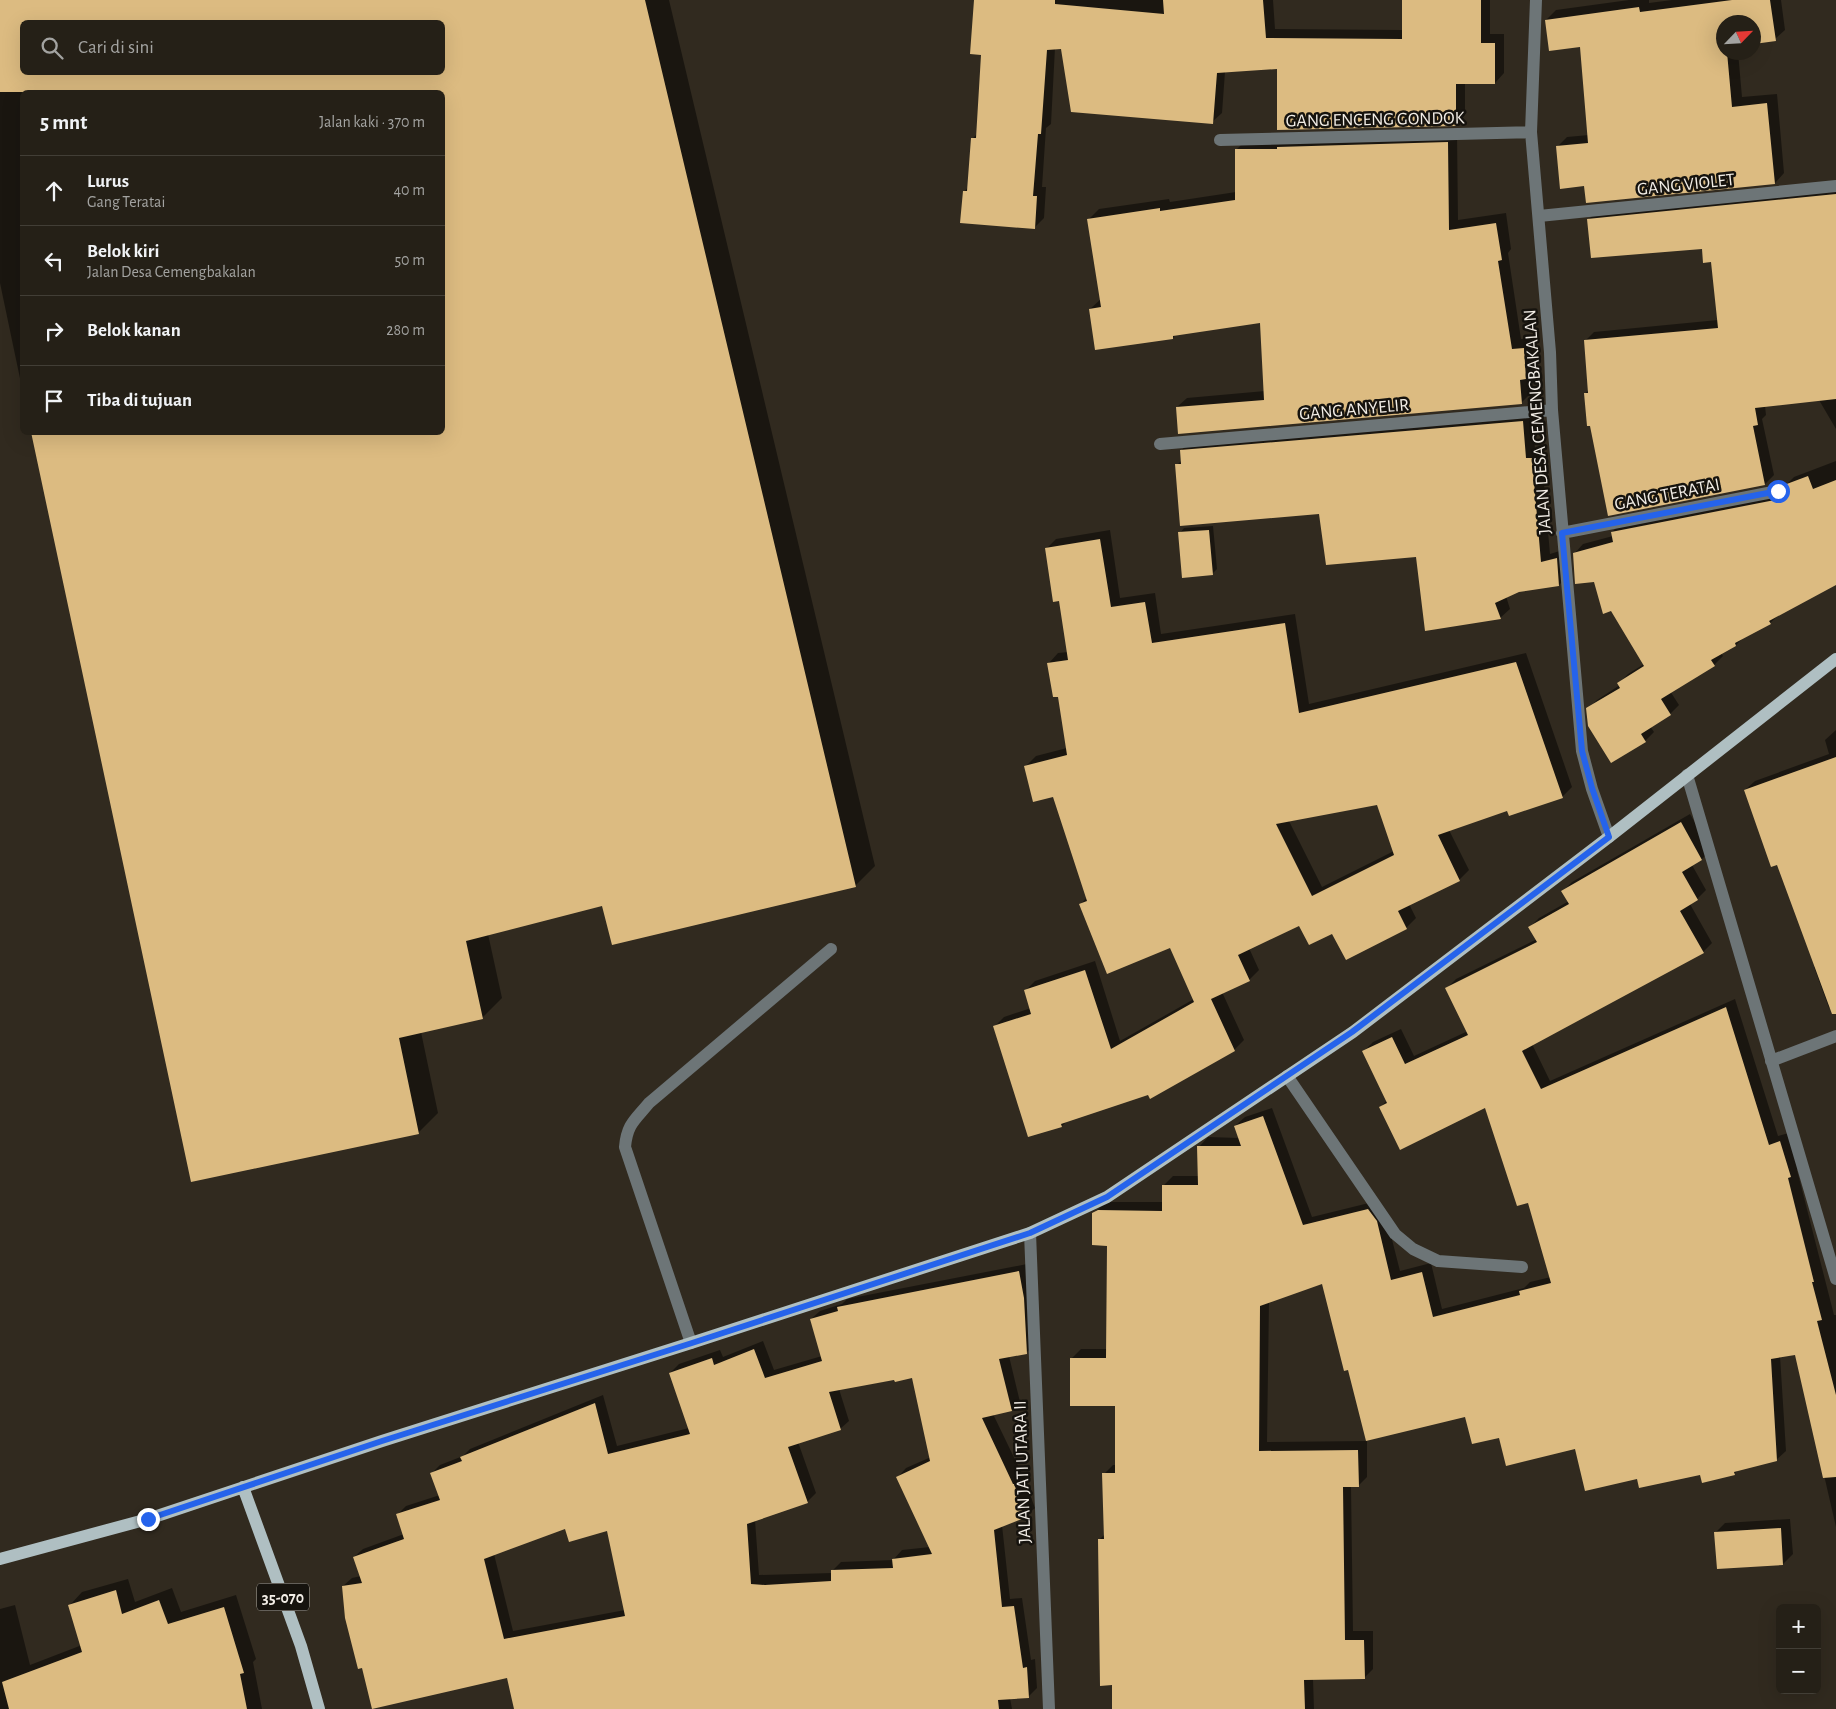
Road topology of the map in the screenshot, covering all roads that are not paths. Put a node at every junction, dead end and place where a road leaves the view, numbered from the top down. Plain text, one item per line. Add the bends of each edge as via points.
1 (1536, 0) edge
2 (1531, 132) junction
3 (1220, 140) dead end
4 (1836, 186) edge
5 (1539, 216) junction
6 (1552, 410) junction
7 (1160, 444) dead end
8 (1778, 491) dead end
9 (1562, 533) junction
10 (1836, 659) edge
11 (1687, 775) junction
12 (1609, 837) junction
13 (831, 949) dead end
14 (1836, 1036) edge
15 (1771, 1061) junction
16 (1286, 1076) junction
17 (1030, 1233) junction
18 (1522, 1267) dead end
19 (1836, 1279) edge
20 (692, 1343) junction
21 (243, 1487) junction
22 (0, 1559) edge
23 (319, 1709) edge
24 (1049, 1709) edge

1 - 2 street, JALAN DESA CEMENGBAKALAN
2 - 3 street, GANG ENCENG GONDOK
2 - 5 street, JALAN DESA CEMENGBAKALAN
4 - 5 street, GANG VIOLET
5 - 6 street, JALAN DESA CEMENGBAKALAN
6 - 7 street, GANG ANYELIR
6 - 9 street, JALAN DESA CEMENGBAKALAN
8 - 9 street, GANG TERATAI
9 - 12 street, JALAN DESA CEMENGBAKALAN via 1582,751
10 - 11 main road
11 - 12 main road
11 - 15 street
12 - 16 main road via 1352,1032
13 - 20 street via 649,1103 628,1127 625,1147
14 - 15 street
15 - 19 street
16 - 17 main road via 1107,1197
16 - 18 street via 1395,1234 1413,1250 1438,1261
17 - 20 main road
17 - 24 street, JALAN JATI UTARA II
20 - 21 main road
21 - 22 main road via 148,1519
21 - 23 main road, 35-070 via 301,1646

